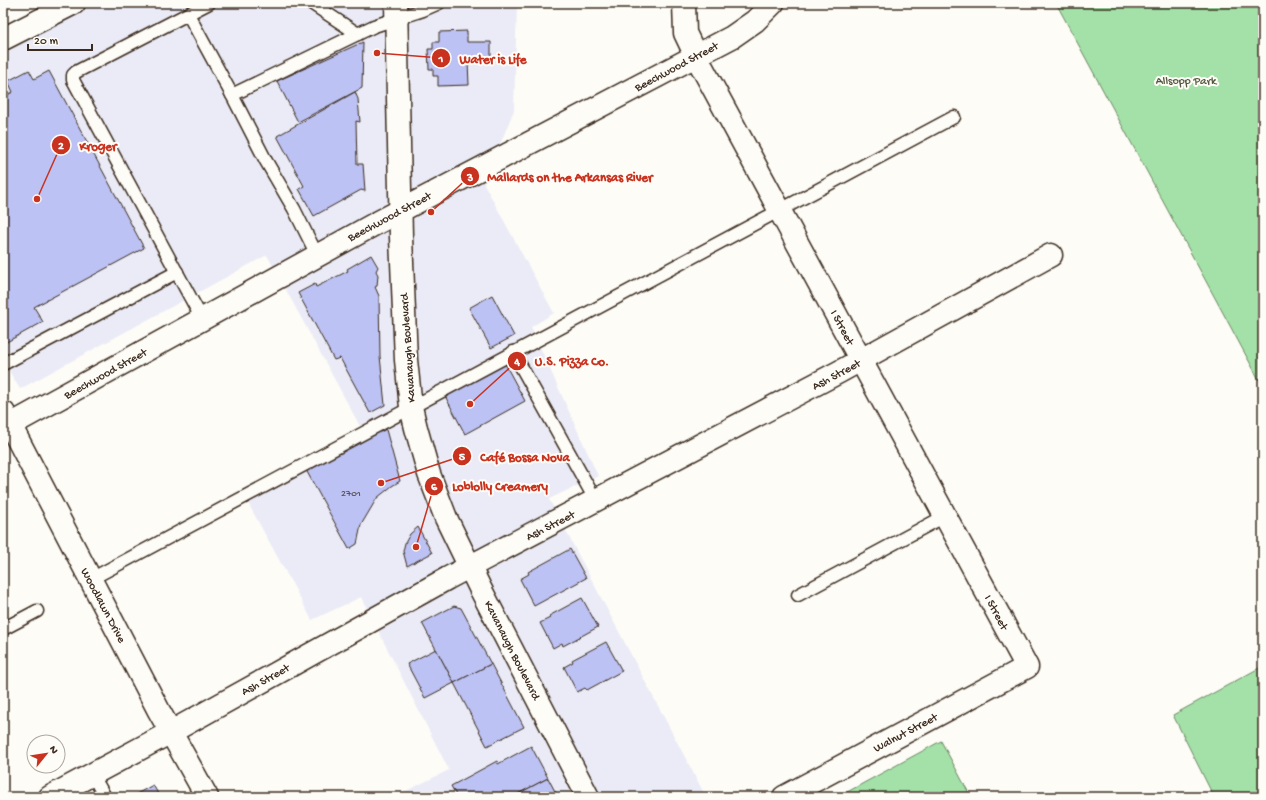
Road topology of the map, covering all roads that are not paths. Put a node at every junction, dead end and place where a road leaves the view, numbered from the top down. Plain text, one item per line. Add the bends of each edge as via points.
1 (74, 3) edge
2 (209, 3) edge
3 (311, 3) edge
4 (439, 3) edge
5 (684, 3) edge
6 (773, 3) edge
7 (396, 11) edge
8 (188, 14) junction
9 (358, 34) junction
10 (3, 39) edge
11 (696, 56) junction
12 (232, 95) junction
13 (954, 116) dead end
14 (401, 210) junction
15 (779, 210) junction
16 (317, 255) junction
17 (1051, 255) dead end
18 (177, 272) junction
19 (202, 319) junction
20 (513, 352) junction
21 (861, 360) junction
22 (3, 364) edge
23 (411, 407) junction
24 (5, 422) edge
25 (596, 501) junction
26 (945, 516) junction
27 (470, 566) junction
28 (91, 579) junction
29 (798, 595) dead end
30 (37, 611) dead end
31 (3, 629) edge
32 (1026, 667) joint
33 (171, 732) junction
34 (92, 774) junction
35 (50, 797) edge
36 (105, 797) edge
37 (207, 797) edge
38 (588, 797) edge
39 (784, 797) edge

1 - 10 street
2 - 8 lane
3 - 9 lane
4 - 7 lane via 423,10
5 - 11 street, I Street via 686,33
6 - 11 street, Beechwood Street via 732,37
7 - 9 lane
7 - 14 street, Kavanaugh Boulevard
8 - 12 lane
8 - 18 lane via 73,75 73,80
9 - 12 lane
11 - 14 street, Beechwood Street
11 - 15 street, I Street
12 - 16 lane
13 - 15 lane
14 - 16 street, Beechwood Street
14 - 23 street, Kavanaugh Boulevard via 406,360
15 - 20 lane
15 - 21 street, I Street
16 - 19 street, Beechwood Street
17 - 21 street, Ash Street
18 - 19 lane
18 - 22 lane
19 - 24 street, Beechwood Street
20 - 23 lane
20 - 25 lane
21 - 25 street, Ash Street
21 - 26 street, I Street
23 - 27 street, Kavanaugh Boulevard via 429,474 446,518
23 - 28 lane
24 - 28 street, Woodlawn Drive
25 - 27 street, Ash Street
26 - 29 lane
26 - 32 street, I Street
27 - 33 street, Ash Street
27 - 38 street, Kavanaugh Boulevard
28 - 33 street, Woodlawn Drive
30 - 31 lane
32 - 39 street, Walnut Street
33 - 34 street, Ash Street
33 - 37 street, Woodlawn Drive
34 - 35 street, Ash Street
34 - 36 lane

